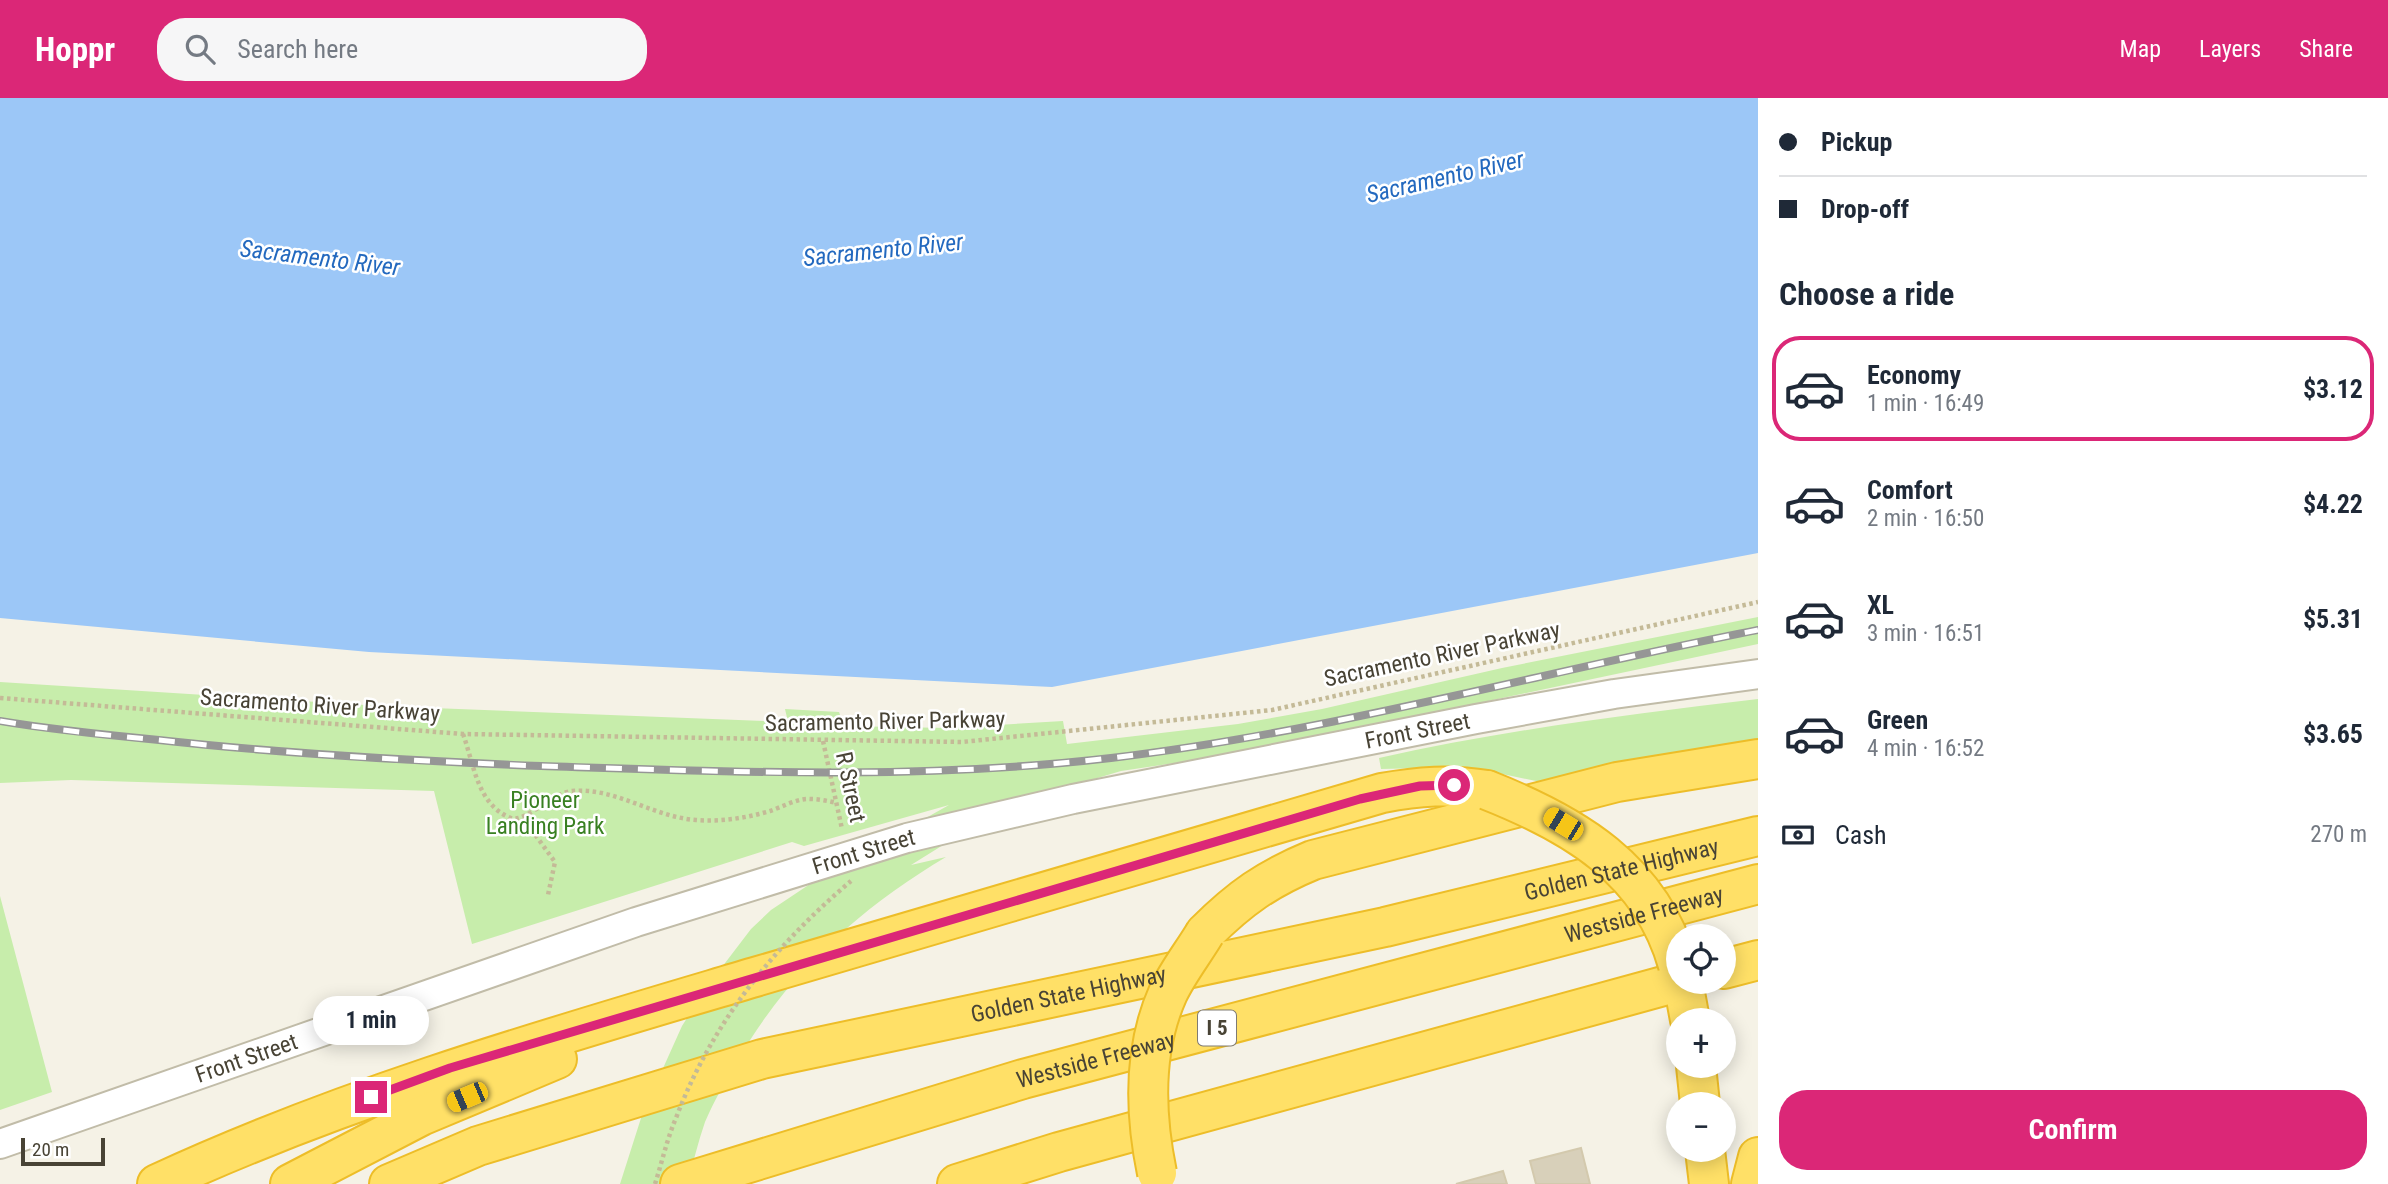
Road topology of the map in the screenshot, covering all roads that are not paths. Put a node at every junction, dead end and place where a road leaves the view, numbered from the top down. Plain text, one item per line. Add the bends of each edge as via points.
1 (1758, 674) edge
2 (1758, 759) edge
3 (1758, 836) edge
4 (1758, 884) edge
5 (1666, 937) edge
6 (1758, 960) edge
7 (1736, 966) edge
8 (1666, 986) edge
9 (699, 994) junction
10 (0, 1144) edge
11 (1758, 1157) edge
12 (1707, 1162) edge
13 (1158, 1179) edge
14 (157, 1184) edge
15 (290, 1184) edge
16 (388, 1184) edge
17 (680, 1184) edge
18 (957, 1184) edge
19 (1709, 1184) edge
20 (1751, 1184) edge

1 - 10 street, Front Street via 1614,694 956,825 849,868 624,926
2 - 13 highway, bridge via 1617,782 1313,860 1272,877 1236,902 1205,933 1181,970 1155,1031 1148,1114
3 - 16 highway, Golden State Highway via 1385,927 762,1059 478,1146
4 - 17 highway, Westside Freeway / I 5 via 1023,1079
5 - 9 highway, bridge via 1653,907 1624,869 1585,837 1541,811 1487,790 1420,786 1382,793
6 - 7 highway
8 - 18 highway
9 - 14 highway via 450,1068 241,1145
9 - 15 highway via 421,1116
11 - 20 highway
12 - 19 highway

